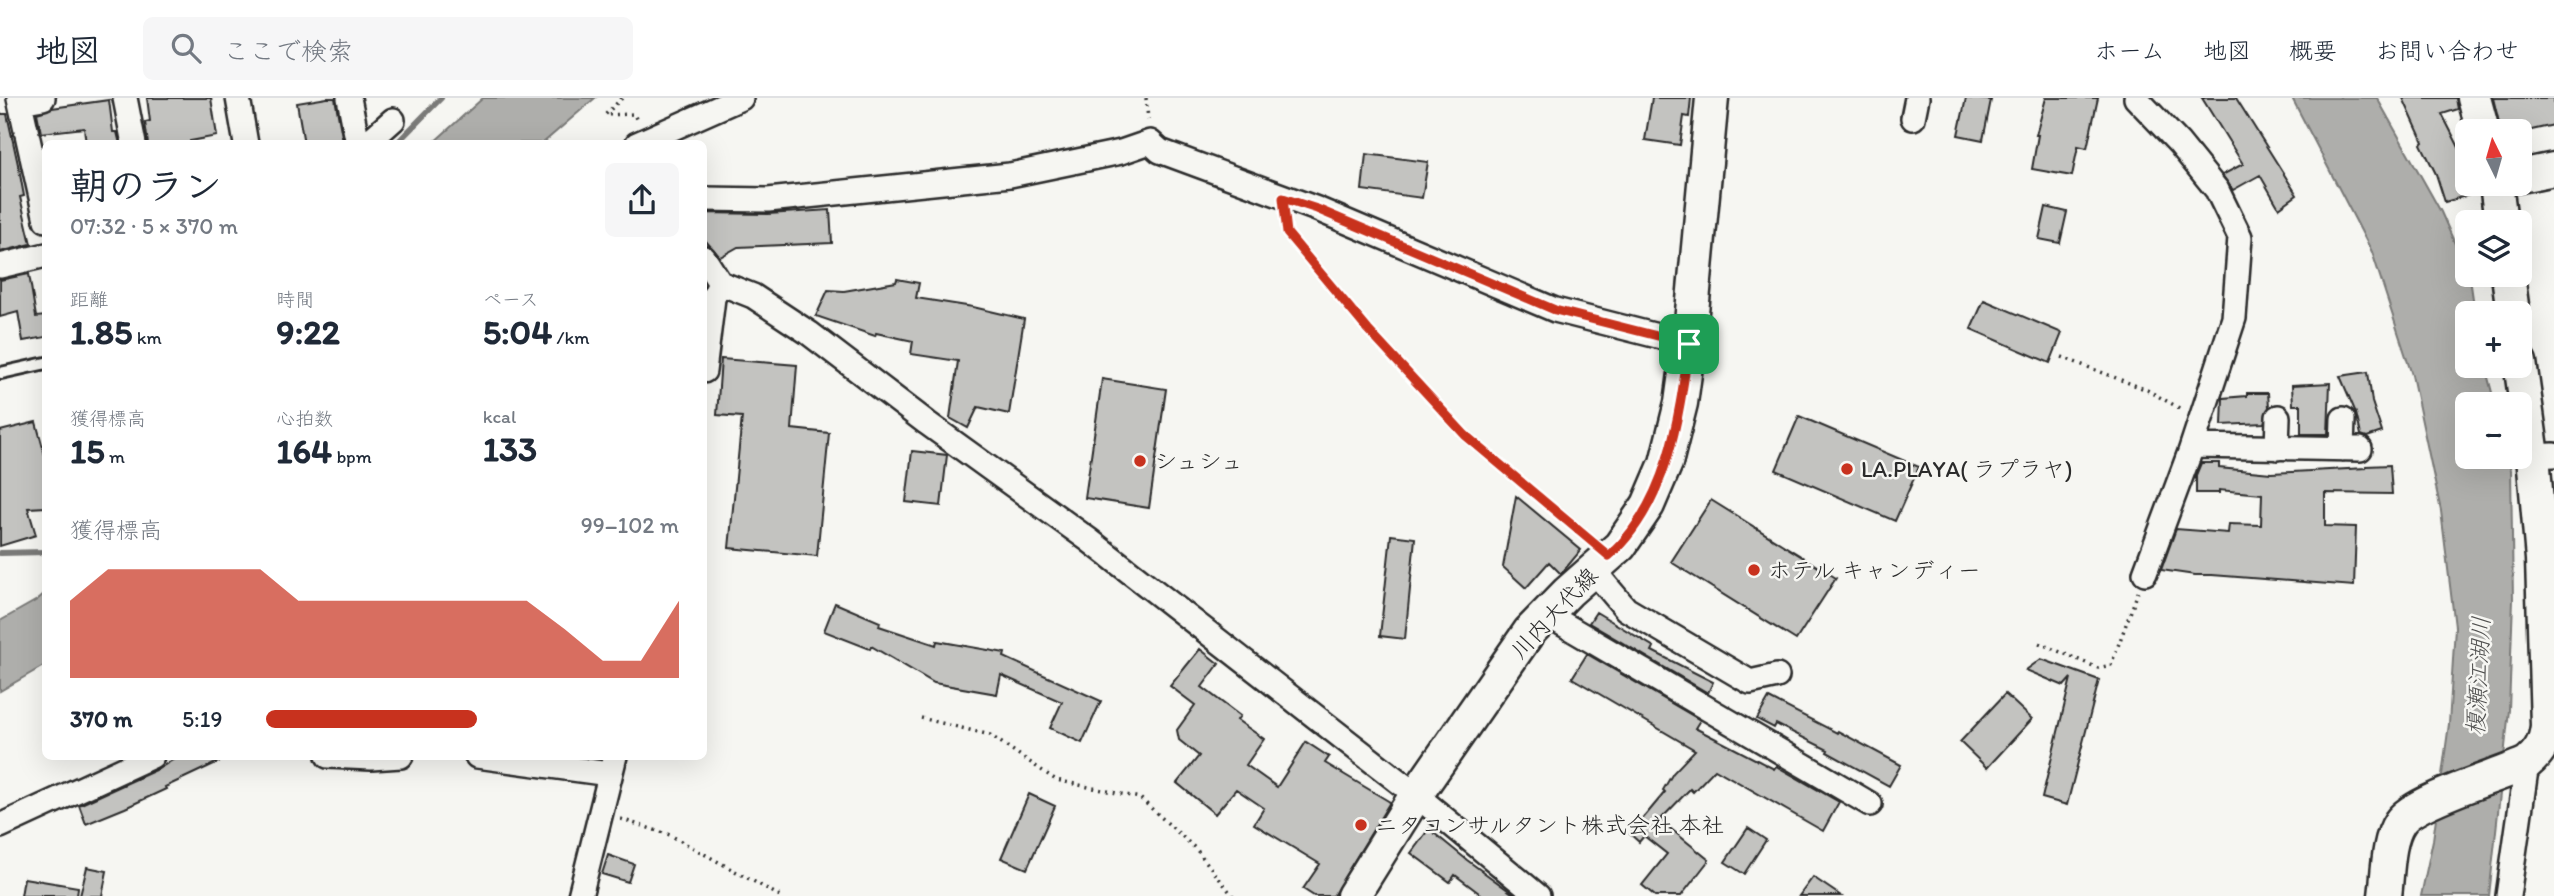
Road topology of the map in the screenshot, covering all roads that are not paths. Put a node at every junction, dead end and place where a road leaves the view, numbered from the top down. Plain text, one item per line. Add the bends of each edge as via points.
1 (125, 98) edge
2 (238, 98) edge
3 (349, 98) edge
4 (741, 98) edge
5 (1712, 98) edge
6 (2136, 98) edge
7 (2474, 98) edge
8 (27, 99) edge
9 (2480, 119) edge
10 (393, 120) dead end
11 (133, 140) edge
12 (245, 140) edge
13 (357, 140) edge
14 (370, 140) edge
15 (644, 140) edge
16 (2554, 169) edge
17 (2532, 174) edge
18 (42, 194) edge
19 (707, 199) edge
20 (42, 256) edge
21 (707, 263) edge
22 (0, 266) edge
23 (720, 283) junction
24 (1689, 344) junction
25 (707, 347) edge
26 (42, 364) edge
27 (1, 373) edge
28 (2524, 378) edge
29 (2278, 418) dead end
30 (2343, 419) dead end
31 (2192, 446) junction
32 (2277, 448) junction
33 (2543, 455) edge
34 (1601, 563) junction
35 (2145, 572) road end
36 (1546, 614) junction
37 (1777, 676) dead end
38 (143, 760) edge
39 (552, 761) edge
40 (612, 765) edge
41 (2520, 767) junction
42 (1416, 796) junction
43 (1870, 804) dead end
44 (0, 825) edge
45 (580, 896) edge
46 (1353, 896) edge
47 (1538, 896) edge
48 (2385, 896) edge
49 (2508, 896) edge

1 - 11 street
2 - 12 street
3 - 13 street
4 - 15 street
5 - 24 main road, 川内大代線
6 - 31 street via 2217,190 2240,237 2234,318
7 - 9 main road
8 - 18 street
10 - 14 street
16 - 17 main road
19 - 24 street via 768,200 1010,175 1150,142 1160,151 1317,209 1555,310
20 - 22 street
21 - 23 street
23 - 25 street via 713,298
23 - 42 street via 753,296 809,333 1089,540
24 - 34 main road, 川内大代線 via 1666,463 1648,505 1620,546
26 - 27 lane
28 - 33 main road
29 - 32 street
30 - 32 street via 2351,449
31 - 32 street
31 - 35 street
33 - 41 main road via 2547,726 2539,753
34 - 36 main road, 川内大代線
34 - 37 street via 1626,609 1751,682
36 - 42 main road, 川内大代線
36 - 43 street
38 - 44 street
39 - 40 street
40 - 45 street
41 - 48 main road via 2409,813 2400,822 2393,842
41 - 49 street
42 - 46 main road, 川内大代線
42 - 47 street

